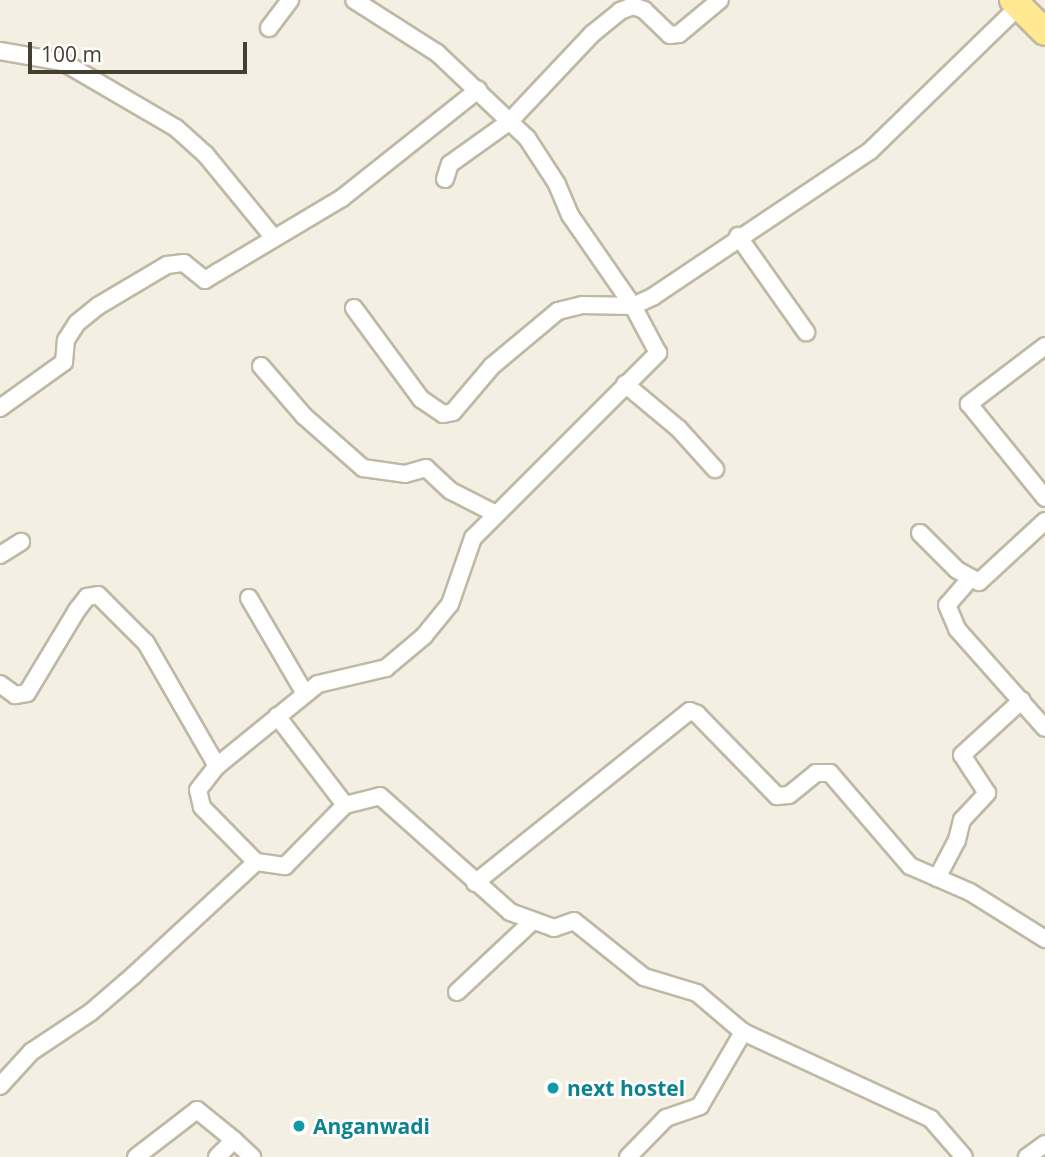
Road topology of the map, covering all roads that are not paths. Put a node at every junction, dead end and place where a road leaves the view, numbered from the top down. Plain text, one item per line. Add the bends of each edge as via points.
1 (290, 0) edge
2 (354, 0) edge
3 (720, 0) edge
4 (1016, 3) edge
5 (269, 28) dead end
6 (1045, 32) edge
7 (0, 51) edge
8 (478, 90) junction
9 (510, 121) junction
10 (445, 179) dead end
11 (738, 236) junction
12 (274, 238) junction
13 (633, 306) junction
14 (354, 308) dead end
15 (806, 332) dead end
16 (1045, 346) edge
17 (261, 366) dead end
18 (625, 384) junction
19 (0, 408) edge
20 (715, 469) dead end
21 (1045, 498) edge
22 (496, 514) junction
23 (1045, 521) edge
24 (920, 533) dead end
25 (21, 542) dead end
26 (0, 555) edge
27 (969, 580) junction
28 (249, 598) dead end
29 (0, 684) edge
30 (305, 694) junction
31 (1022, 701) junction
32 (277, 716) junction
33 (1045, 728) edge
34 (217, 766) junction
35 (345, 805) junction
36 (256, 862) junction
37 (937, 878) junction
38 (475, 883) junction
39 (533, 921) junction
40 (1045, 939) edge
41 (457, 992) dead end
42 (743, 1032) junction
43 (0, 1086) edge
44 (234, 1140) junction
45 (1045, 1144) edge
46 (136, 1157) edge
47 (217, 1157) edge
48 (252, 1157) edge
49 (628, 1157) edge
50 (964, 1157) edge
51 (1027, 1157) edge

1 - 5 street
2 - 8 street via 428,47
3 - 9 street via 679,34 670,35 644,10 633,6 620,11 592,34
4 - 6 main road
4 - 11 street via 870,151
7 - 12 street via 63,62 176,128 206,155
8 - 9 street
8 - 12 street via 352,191
9 - 10 street via 450,164
9 - 13 street via 527,138 557,184 570,215
11 - 13 street
11 - 15 street
12 - 19 street via 205,279 184,263 167,265 98,306 77,323 66,340 64,362
13 - 14 street via 582,305 558,311 492,366 453,412 443,414 421,399
13 - 18 street via 658,353
16 - 21 street via 969,404
17 - 22 street via 304,415 363,468 405,474 426,468 451,491
18 - 20 street via 679,429
18 - 22 street
22 - 30 street via 472,538 450,604 424,636 386,668 318,684
23 - 27 street via 979,582
24 - 27 street
25 - 26 street
27 - 31 street via 947,605 952,617
28 - 30 street
29 - 34 street via 15,695 27,693 77,610 87,597 98,595 146,643
30 - 32 street
31 - 33 street
31 - 37 street via 962,755 987,793 962,820
32 - 34 street
32 - 35 street
34 - 36 street via 198,790 202,807
35 - 36 street via 285,866
35 - 38 street via 380,796
36 - 43 street via 91,1012 31,1052
37 - 38 street via 910,866 830,773 816,774 789,795 777,796 690,711
37 - 40 street via 970,892
38 - 39 street via 510,912
39 - 41 street
39 - 42 street via 554,928 574,921 644,977 697,993
42 - 49 street via 700,1106 666,1118
42 - 50 street via 931,1119
44 - 46 street via 197,1110
44 - 47 street
44 - 48 street
45 - 51 street

